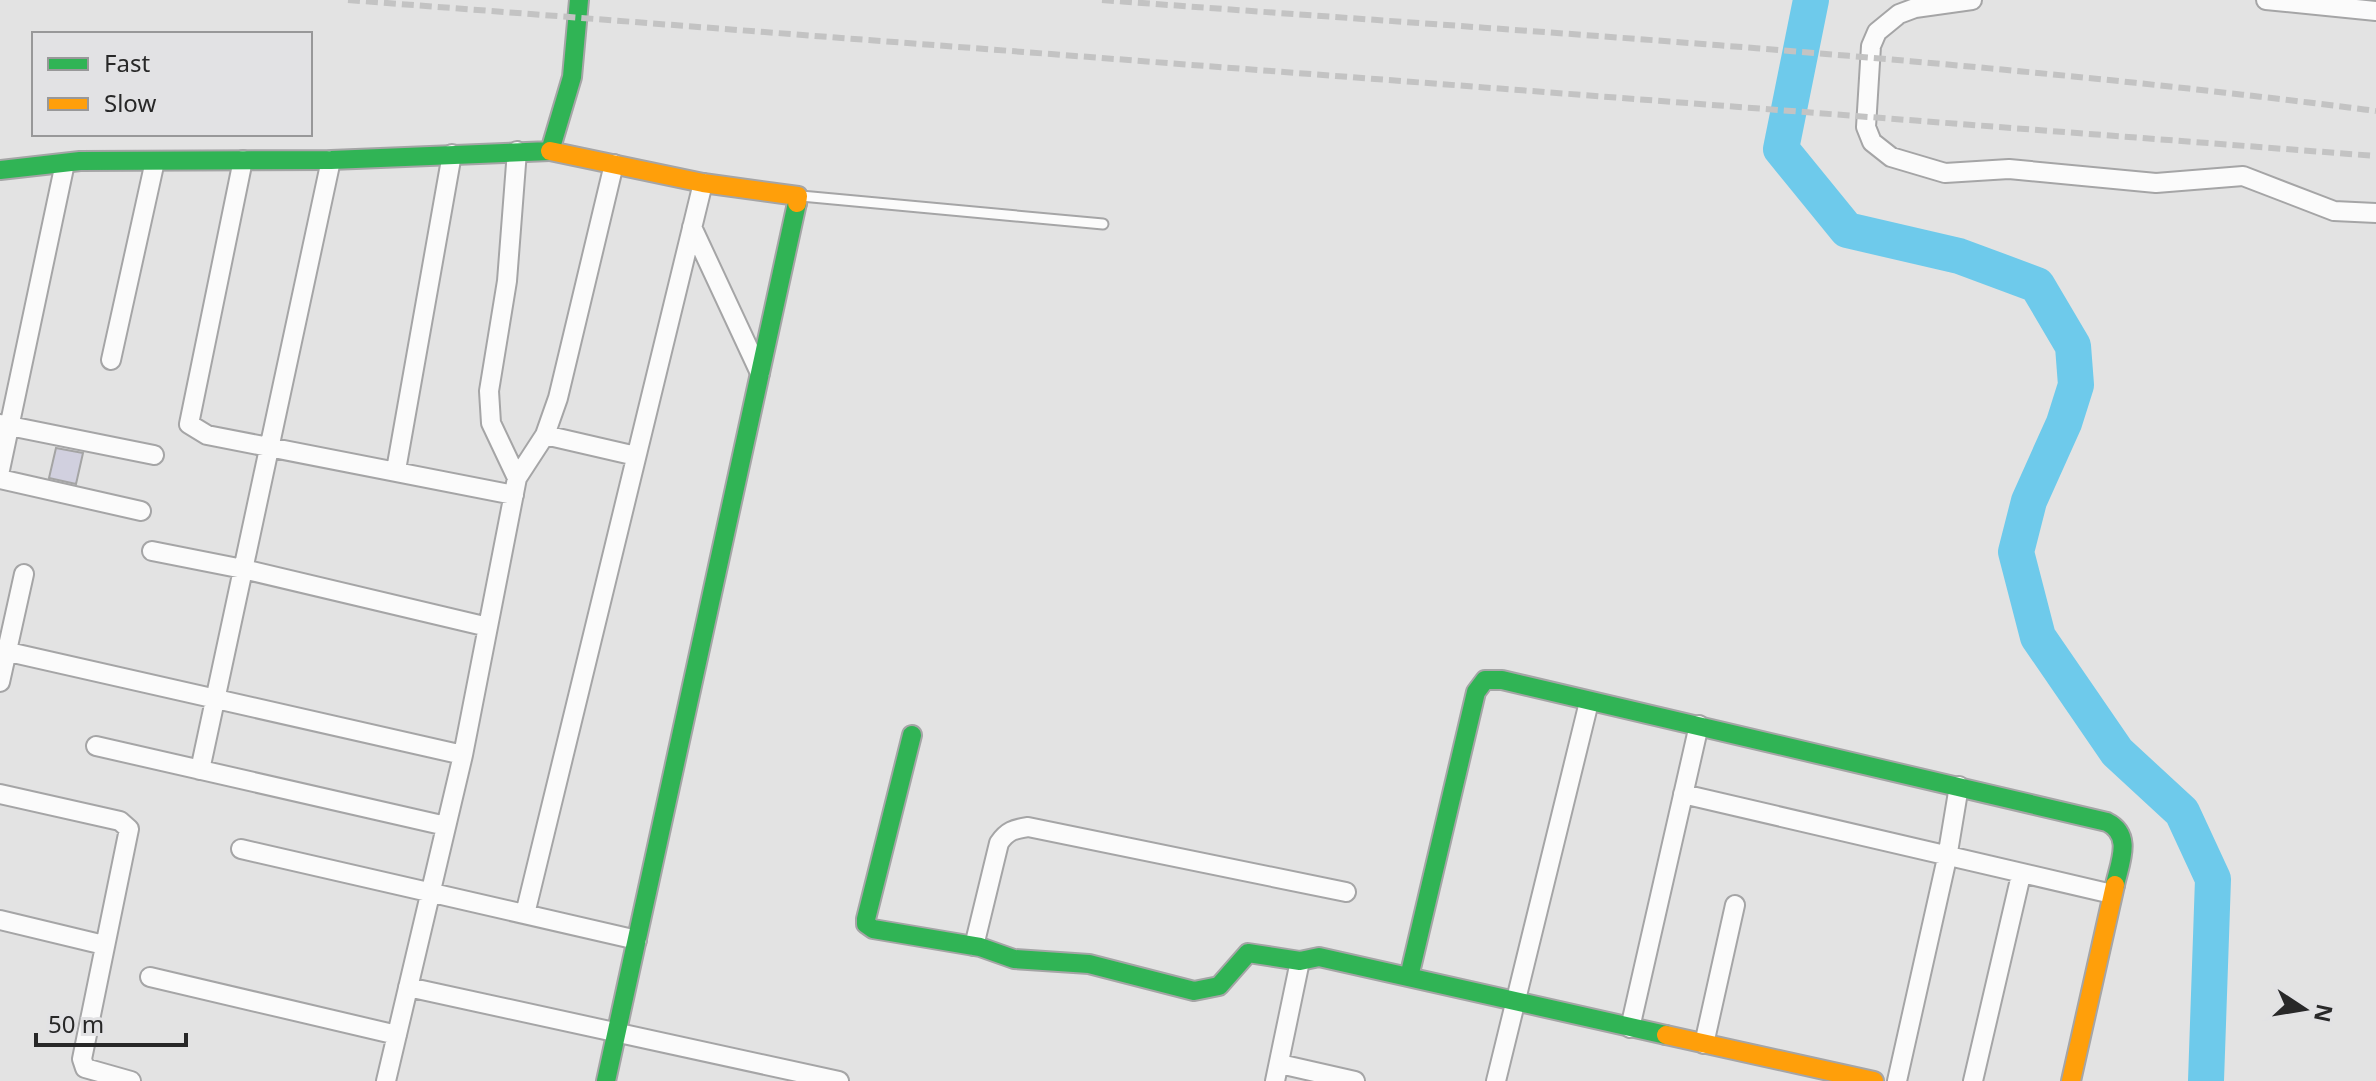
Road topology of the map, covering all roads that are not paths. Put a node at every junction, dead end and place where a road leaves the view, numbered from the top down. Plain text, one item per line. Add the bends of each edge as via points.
1 (579, 0) edge
2 (1972, 0) edge
3 (2266, 0) edge
4 (2376, 11) edge
5 (517, 151) junction
6 (550, 151) junction
7 (452, 154) junction
8 (243, 160) junction
9 (331, 160) junction
10 (155, 161) junction
11 (65, 163) junction
12 (614, 164) junction
13 (0, 170) edge
14 (703, 183) junction
15 (798, 196) junction
16 (2376, 213) edge
17 (1103, 224) dead end
18 (692, 227) junction
19 (111, 360) dead end
20 (760, 374) junction
21 (5, 425) edge
22 (545, 435) junction
23 (270, 446) junction
24 (154, 455) dead end
25 (636, 456) junction
26 (0, 470) edge
27 (396, 470) junction
28 (0, 479) edge
29 (515, 487) junction
30 (141, 511) dead end
31 (152, 551) dead end
32 (243, 569) junction
33 (24, 574) dead end
34 (488, 627) junction
35 (3, 651) edge
36 (0, 682) edge
37 (216, 697) junction
38 (1589, 702) junction
39 (1699, 725) junction
40 (912, 735) dead end
41 (96, 746) dead end
42 (463, 755) junction
43 (200, 770) junction
44 (1959, 786) junction
45 (0, 794) edge
46 (1683, 794) junction
47 (446, 826) junction
48 (241, 849) dead end
49 (1947, 858) junction
50 (2021, 875) junction
51 (1346, 892) dead end
52 (430, 893) junction
53 (2112, 894) junction
54 (1735, 905) dead end
55 (525, 914) junction
56 (0, 920) edge
57 (637, 940) junction
58 (104, 945) junction
59 (974, 946) junction
60 (1300, 961) junction
61 (150, 977) dead end
62 (1409, 977) junction
63 (408, 987) junction
64 (1515, 1001) junction
65 (1630, 1028) junction
66 (617, 1031) junction
67 (397, 1035) junction
68 (1704, 1044) junction
69 (1277, 1073) edge
70 (1826, 1076) edge
71 (131, 1081) edge
72 (386, 1081) edge
73 (606, 1081) edge
74 (839, 1081) edge
75 (1355, 1081) edge
76 (1496, 1081) edge
77 (1874, 1081) edge
78 (1897, 1081) edge
79 (1973, 1081) edge
80 (2071, 1081) edge

1 - 6 street via 571,89
2 - 16 street via 1915,8 1877,32 1871,46 1866,127 1872,142 1891,157 1945,173 2009,169 2156,183 2243,176 2334,211
3 - 4 street
5 - 6 street
5 - 7 street
5 - 29 street via 507,281 489,391 491,423
6 - 12 street
7 - 9 street
7 - 27 street
8 - 9 street
8 - 10 street
8 - 23 street via 189,424 207,435
9 - 23 street
10 - 11 street
10 - 19 street
11 - 13 street
11 - 21 street
12 - 14 street
12 - 22 street
14 - 15 street
14 - 18 street
15 - 17 lane
15 - 20 street
18 - 20 street
18 - 25 street
20 - 57 street
21 - 24 street
21 - 26 street
22 - 25 street
22 - 29 street
23 - 27 street
23 - 32 street
25 - 55 street
27 - 29 street
28 - 30 street
29 - 34 street
31 - 32 street
32 - 34 street
32 - 37 street
33 - 35 street
34 - 42 street
35 - 36 street
35 - 37 street
37 - 42 street
37 - 43 street
38 - 39 street
38 - 62 street via 1491,678 1479,686
38 - 64 street
39 - 44 street
39 - 46 street
40 - 59 street via 866,924
41 - 43 street
42 - 47 street
43 - 47 street
44 - 49 street
44 - 53 street via 2117,827 2124,843
45 - 58 street via 126,824 130,837
46 - 49 street
46 - 65 street
47 - 52 street
48 - 52 street
49 - 50 street
49 - 78 street
50 - 53 street
50 - 79 street
51 - 59 street via 1028,827 1005,834 999,843
52 - 55 street
52 - 63 street
53 - 80 street
54 - 68 street
55 - 57 street
56 - 58 street
57 - 66 street
58 - 71 street via 82,1064 91,1072
59 - 60 street via 1014,959 1089,964 1194,991 1219,986 1248,953
60 - 62 street via 1319,957
60 - 69 street
61 - 67 street
62 - 64 street
63 - 66 street
63 - 67 street
64 - 65 street
64 - 76 street
65 - 68 street
66 - 73 street
66 - 74 street
67 - 72 street
68 - 70 street
69 - 75 street
70 - 77 street

